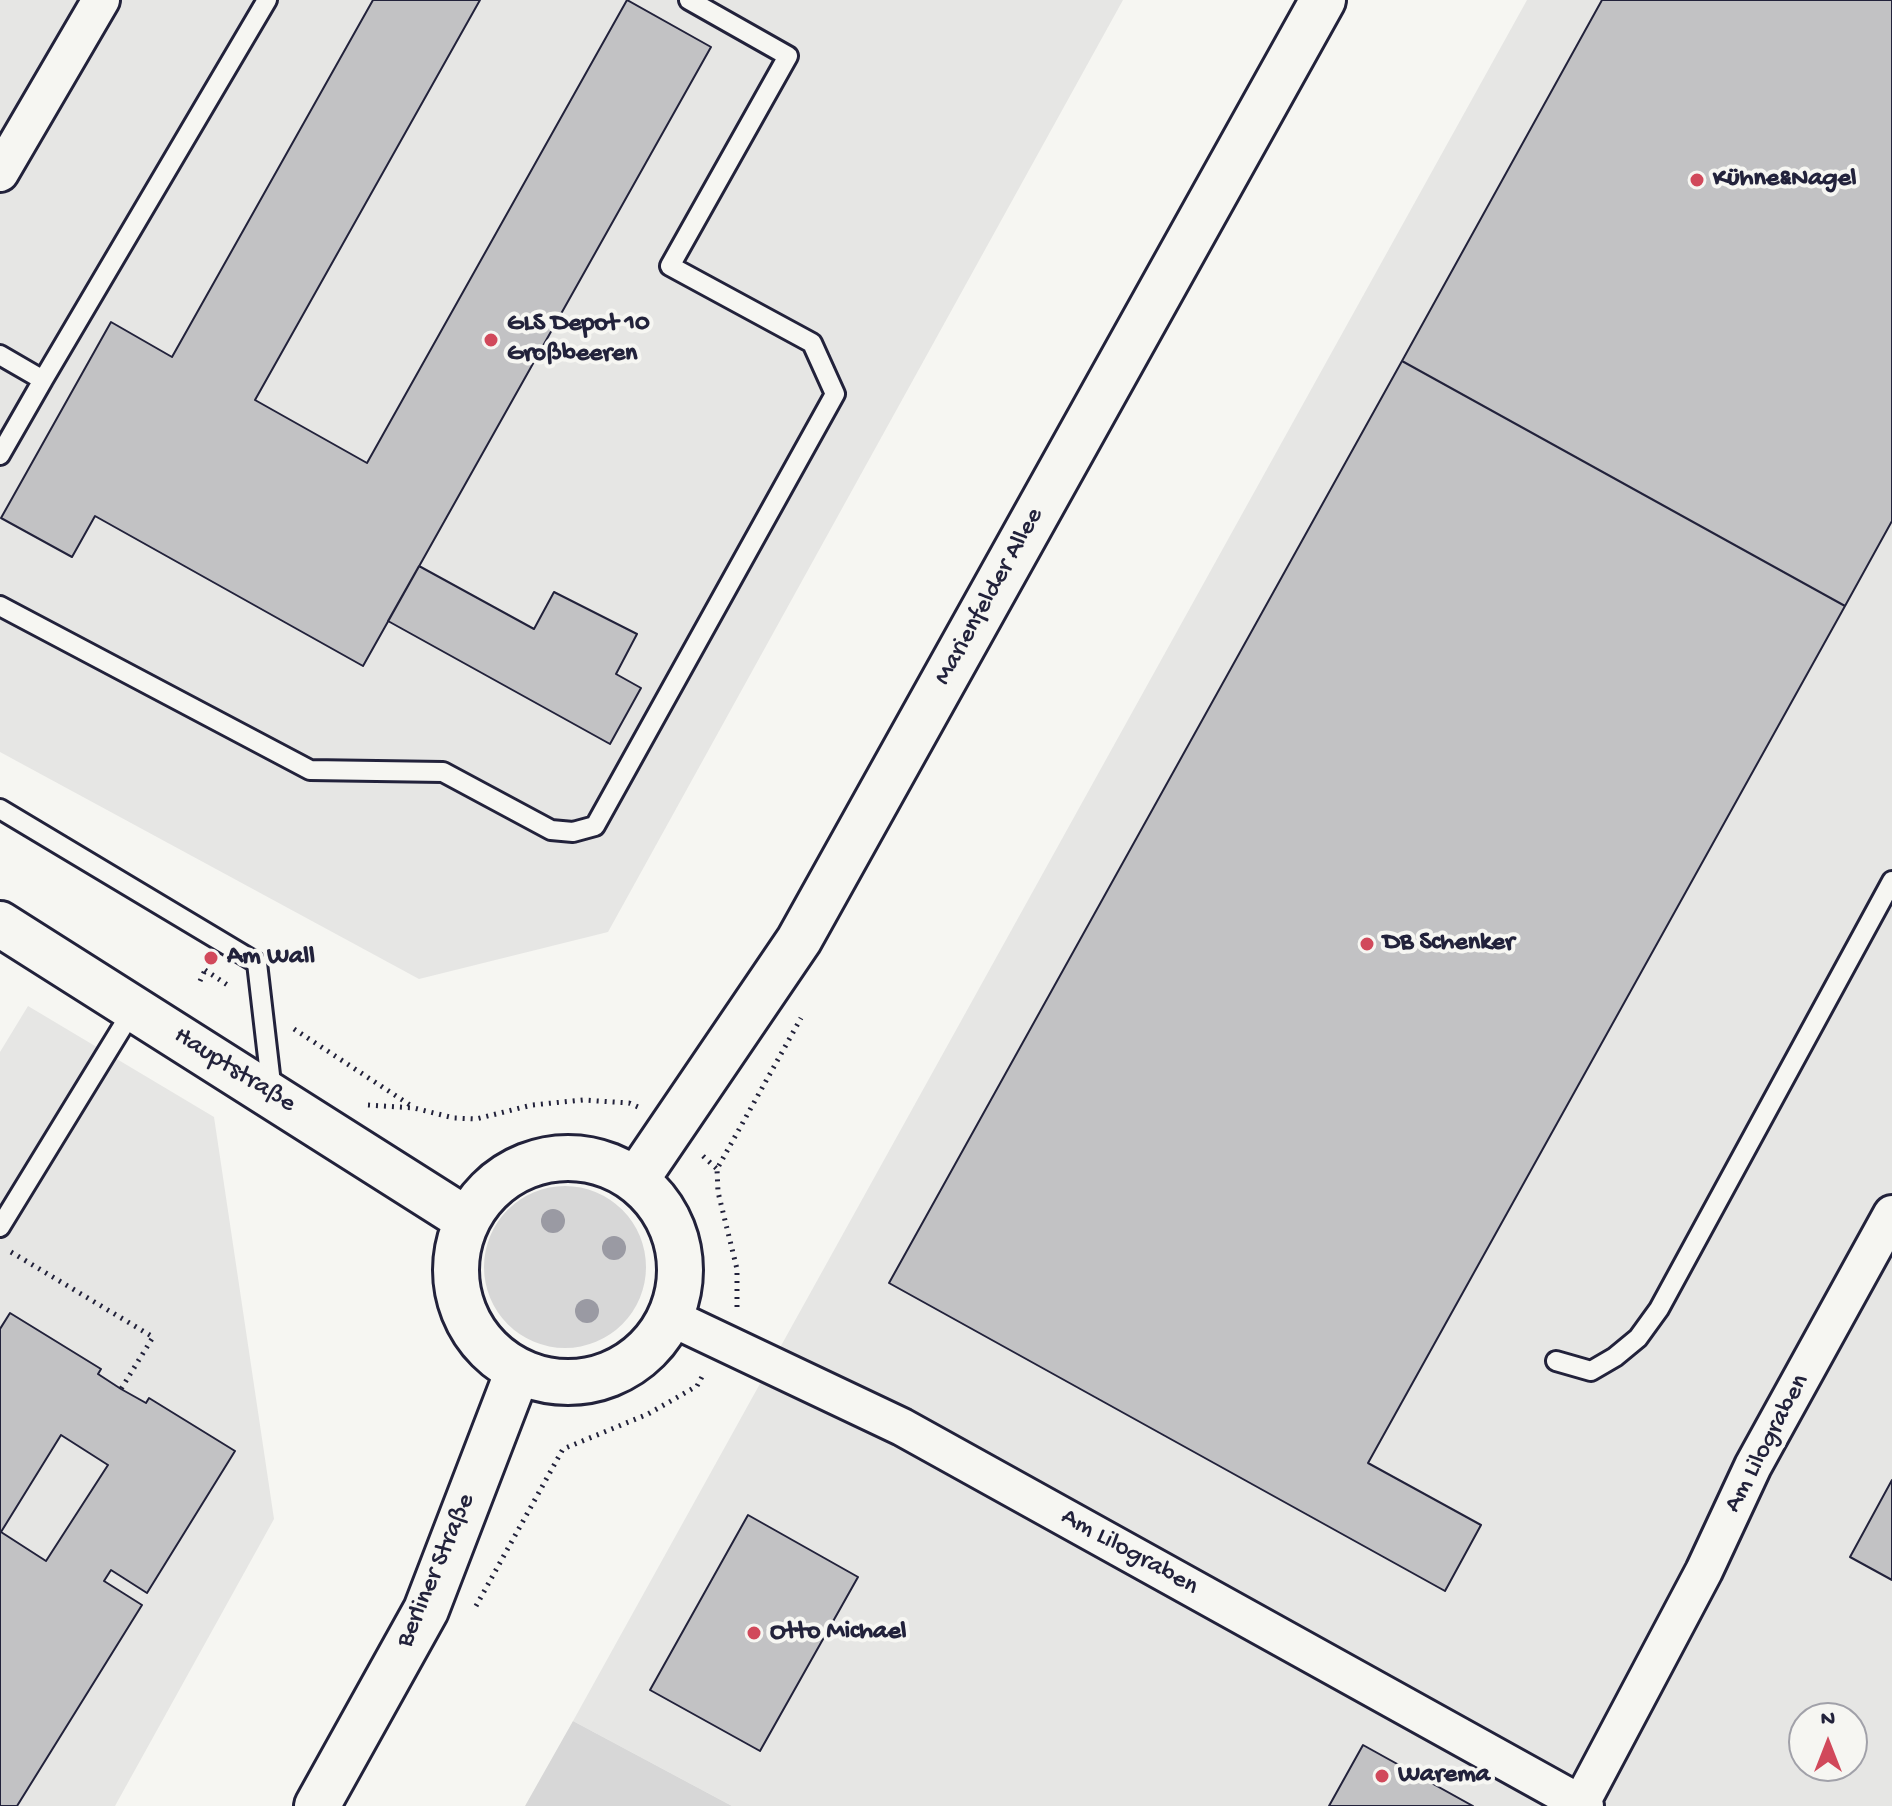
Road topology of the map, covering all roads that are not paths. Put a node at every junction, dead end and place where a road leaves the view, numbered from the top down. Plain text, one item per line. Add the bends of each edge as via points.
1 (101, 0) edge
2 (267, 0) edge
3 (689, 0) edge
4 (1323, 0) edge
5 (0, 173) edge
6 (0, 355) edge
7 (43, 380) junction
8 (0, 455) edge
9 (0, 606) edge
10 (0, 809) edge
11 (1892, 881) edge
12 (0, 924) edge
13 (134, 1008) junction
14 (273, 1095) junction
15 (636, 1180) junction
16 (1892, 1214) edge
17 (467, 1220) junction
18 (0, 1227) edge
19 (670, 1317) junction
20 (1556, 1361) dead end
21 (518, 1371) junction
22 (1583, 1805) edge
23 (317, 1806) edge

1 - 5 street
2 - 7 lane
3 - 9 lane via 788,56 670,266 812,343 835,394 595,826 551,830 443,772 310,770
4 - 15 street, Marienfelder Allee via 799,940
6 - 7 lane
7 - 8 lane
10 - 14 lane via 257,963
11 - 20 lane via 1659,1309 1638,1338 1591,1371
12 - 13 street, Hauptstraße
13 - 14 street, Hauptstraße
13 - 18 lane
14 - 17 street, Hauptstraße
15 - 17 street via 585,1160 542,1161 494,1186
15 - 19 street via 662,1208 677,1243 680,1281
16 - 22 street, Am Lilograben via 1753,1466
17 - 21 street via 456,1265 468,1323 489,1351
19 - 21 street via 654,1343 632,1363 606,1376 546,1381
19 - 22 street, Am Lilograben via 902,1427
21 - 23 street, Berliner Straße via 426,1610

